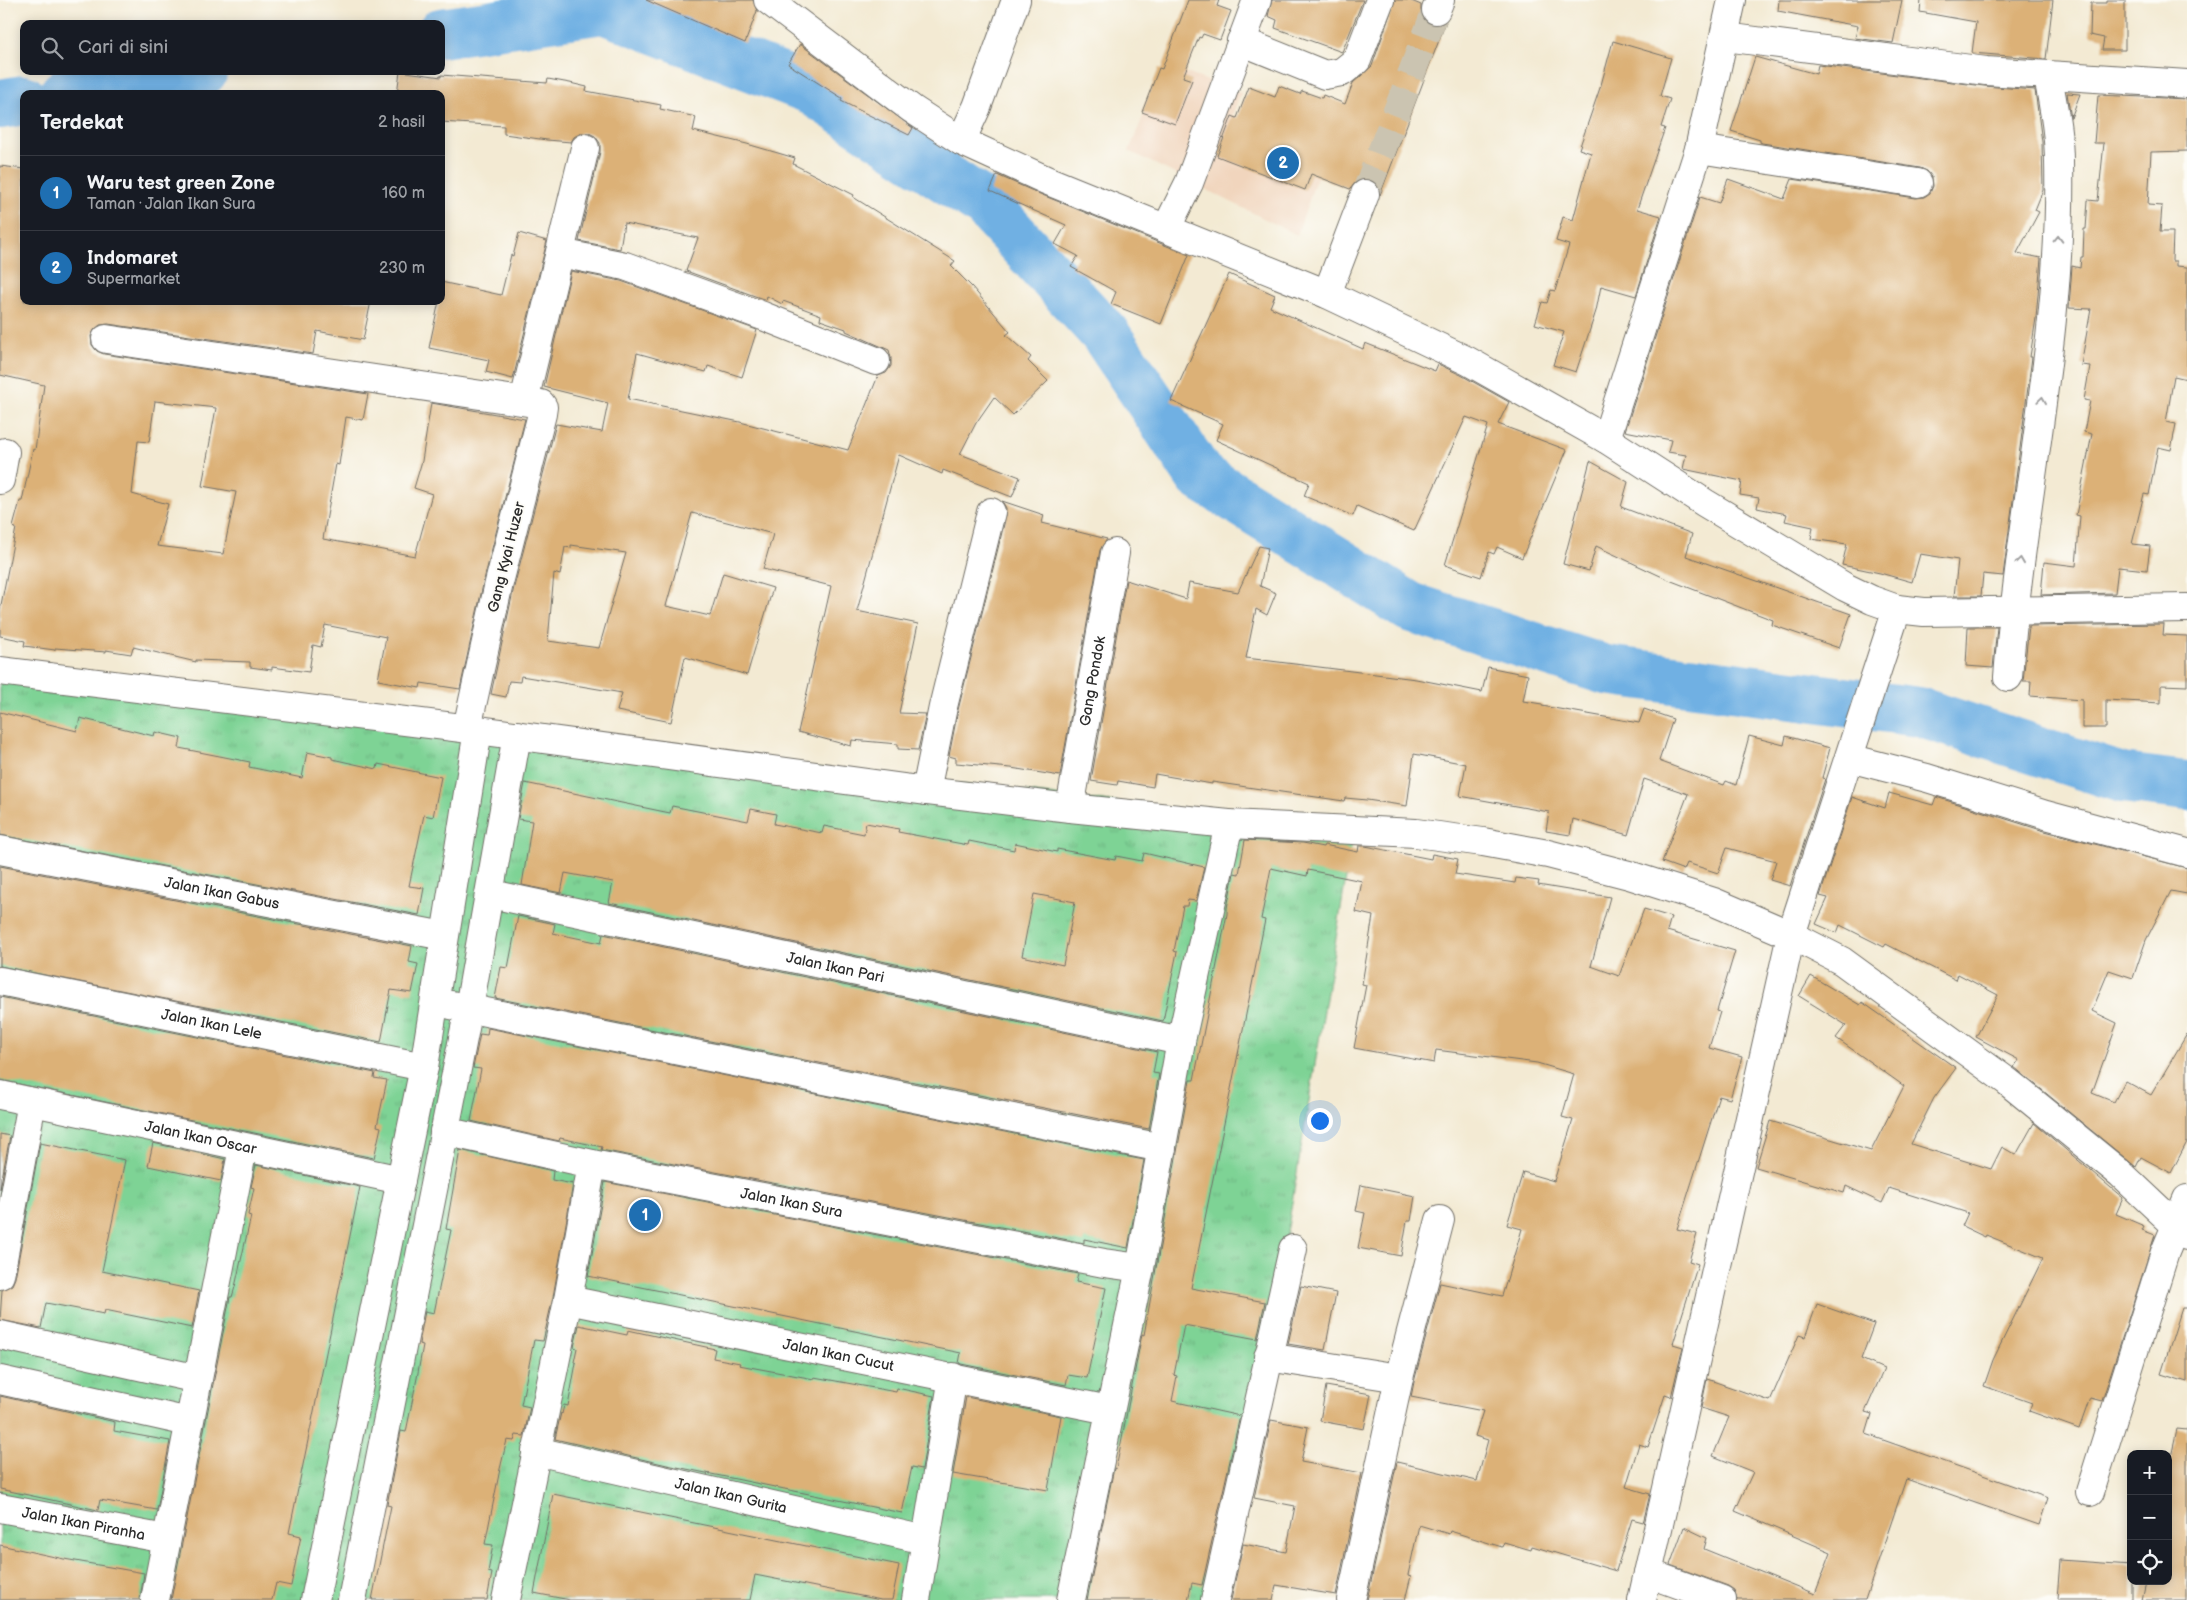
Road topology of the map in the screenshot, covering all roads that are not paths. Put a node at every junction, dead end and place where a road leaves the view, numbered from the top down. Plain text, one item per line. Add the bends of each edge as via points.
1 (768, 0) edge
2 (1016, 0) edge
3 (1257, 0) edge
4 (1380, 0) edge
5 (1732, 0) edge
6 (1725, 37) junction
7 (1241, 41) junction
8 (2048, 76) junction
9 (2187, 84) edge
10 (968, 126) junction
11 (585, 148) dead end
12 (1699, 149) junction
13 (1918, 183) dead end
14 (1365, 194) tunnel mouth
15 (1170, 222) junction
16 (560, 253) junction
17 (1327, 294) junction
18 (106, 339) dead end
19 (876, 361) dead end
20 (524, 402) junction
21 (1606, 439) junction
22 (5, 452) dead end
23 (0, 480) edge
24 (991, 512) dead end
25 (1115, 553) dead end
26 (2187, 608) edge
27 (1897, 609) junction
28 (2014, 610) junction
29 (0, 671) edge
30 (2008, 677) dead end
31 (472, 729) junction
32 (517, 735) junction
33 (1852, 747) junction
34 (926, 791) junction
35 (1070, 808) junction
36 (1230, 824) junction
37 (0, 850) edge
38 (2187, 853) edge
39 (491, 894) junction
40 (444, 936) junction
41 (1791, 936) junction
42 (0, 981) edge
43 (434, 1001) junction
44 (469, 1008) junction
45 (1181, 1041) junction
46 (424, 1067) junction
47 (0, 1095) edge
48 (32, 1102) junction
49 (444, 1131) junction
50 (243, 1148) junction
51 (1162, 1148) junction
52 (592, 1164) junction
53 (401, 1180) junction
54 (2187, 1199) edge
55 (1440, 1220) dead end
56 (2182, 1230) edge
57 (4, 1234) edge
58 (1293, 1249) dead end
59 (1140, 1268) junction
60 (0, 1275) edge
61 (568, 1300) junction
62 (0, 1335) edge
63 (1268, 1357) junction
64 (953, 1377) junction
65 (1399, 1378) junction
66 (198, 1379) junction
67 (0, 1380) edge
68 (358, 1391) junction
69 (392, 1397) junction
70 (1109, 1410) junction
71 (189, 1422) junction
72 (536, 1451) junction
73 (2090, 1492) dead end
74 (0, 1508) edge
75 (166, 1539) junction
76 (925, 1540) junction
77 (1648, 1573) junction
78 (155, 1600) edge
79 (315, 1600) edge
80 (352, 1600) edge
81 (506, 1600) edge
82 (916, 1600) edge
83 (1071, 1600) edge
84 (1215, 1600) edge
85 (1350, 1600) edge
86 (1642, 1600) edge
87 (1722, 1600) edge

1 - 10 street via 912,109
2 - 10 street
3 - 7 street
4 - 7 street via 1357,60 1342,72 1325,75
5 - 6 street
6 - 8 street
6 - 12 street
7 - 15 street via 1189,183
8 - 9 street
28 -> 8 street via 2056,291 2060,162
10 - 15 street via 1054,183
11 - 16 street
12 - 13 street
12 - 21 street
14 - 17 street
15 - 17 street
16 - 19 street via 634,269
16 - 20 street
17 - 21 street via 1468,361
18 - 20 street
20 - 31 street, Gang Kyai Huzer via 537,402 543,410 499,583
21 - 27 street via 1705,503 1845,586
22 - 23 street
24 - 34 street via 943,707
25 - 35 street, Gang Pondok
26 - 28 street
27 - 28 street via 1924,612
27 - 33 street
28 - 30 street
29 - 31 street
31 - 32 street
31 - 40 street
32 - 34 street
32 - 39 street
33 - 38 street via 1927,778 2046,815
33 - 41 street
34 - 35 street
35 - 36 street
36 - 41 street via 1416,833 1548,854 1714,902
36 - 45 street
37 - 40 street, Jalan Ikan Gabus
39 - 44 street
39 - 45 street, Jalan Ikan Pari
40 - 43 street
41 - 56 street via 1842,961 2008,1082 2121,1174
41 - 77 street
42 - 46 street, Jalan Ikan Lele
43 - 44 street
43 - 46 street
44 - 49 street
44 - 51 street
45 - 51 street
46 - 53 street
47 - 48 street, Jalan Ikan Oscar
48 - 50 street, Jalan Ikan Oscar
48 - 57 street
49 - 52 street, Jalan Ikan Sura
49 - 69 street
50 - 53 street, Jalan Ikan Oscar
50 - 66 street
51 - 59 street
52 - 59 street, Jalan Ikan Sura
52 - 61 street
53 - 68 street
54 - 56 street
55 - 65 street
56 - 73 street via 2162,1261
57 - 60 street
58 - 63 street
59 - 70 street
61 - 64 street, Jalan Ikan Cucut
61 - 72 street
62 - 66 street
63 - 65 street
63 - 84 street
64 - 70 street, Jalan Ikan Cucut
64 - 76 street
65 - 85 street
66 - 71 street
67 - 71 street
68 - 69 street
68 - 79 street
69 - 80 street
70 - 83 street
71 - 75 street
72 - 76 street, Jalan Ikan Gurita
72 - 81 street
74 - 75 street, Jalan Ikan Piranha
75 - 78 street
76 - 82 street
77 - 86 street
77 - 87 street

